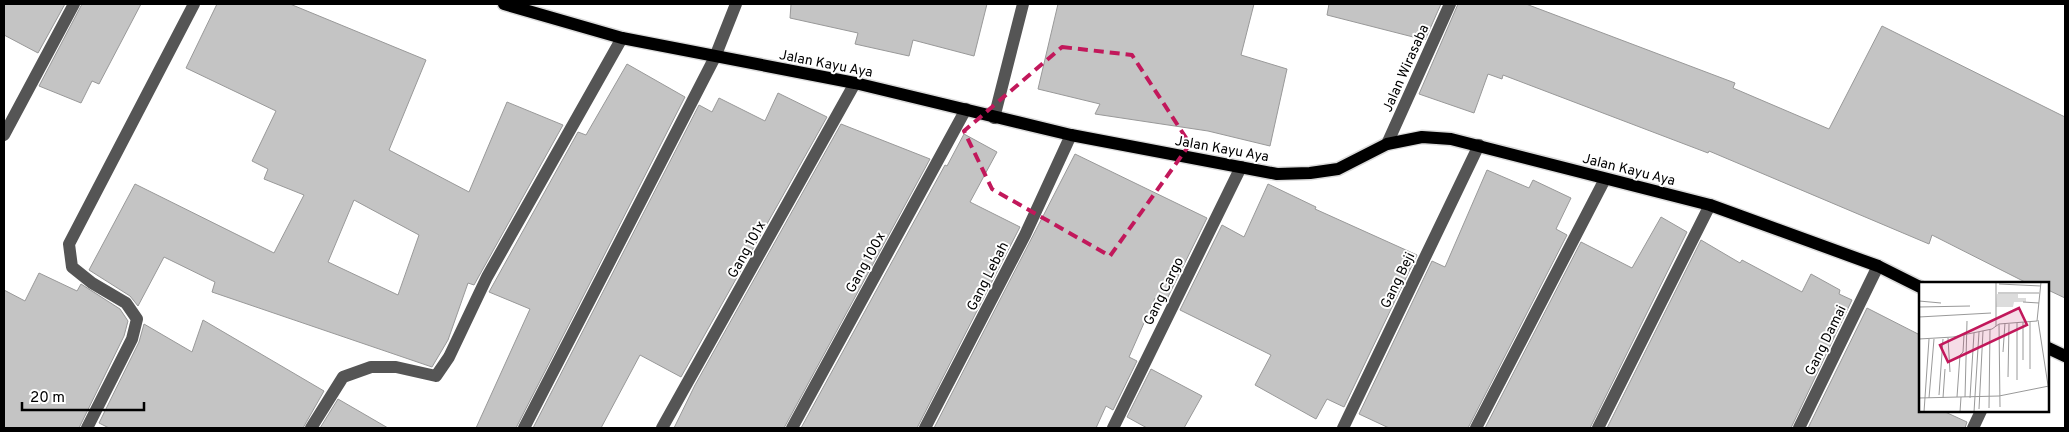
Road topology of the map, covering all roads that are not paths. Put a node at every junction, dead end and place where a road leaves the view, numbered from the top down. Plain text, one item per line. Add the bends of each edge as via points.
1 (74, 4) edge
2 (194, 4) edge
3 (504, 4) edge
4 (736, 4) edge
5 (1023, 4) edge
6 (1450, 4) edge
7 (622, 38) junction
8 (715, 57) junction
9 (855, 83) junction
10 (966, 109) junction
11 (994, 118) junction
12 (4, 135) edge
13 (1071, 135) junction
14 (1387, 144) junction
15 (1479, 145) junction
16 (1241, 168) junction
17 (1604, 179) junction
18 (1710, 205) junction
19 (1878, 266) junction
20 (1919, 286) edge
21 (2049, 348) edge
22 (2065, 356) edge
23 (1981, 412) edge
24 (86, 428) edge
25 (311, 428) edge
26 (524, 428) edge
27 (662, 428) edge
28 (792, 428) edge
29 (925, 428) edge
30 (1113, 428) edge
31 (1343, 428) edge
32 (1476, 428) edge
33 (1598, 428) edge
34 (1799, 428) edge
35 (1973, 428) edge

1 - 12 street
2 - 24 street via 69,244 72,267 126,303 137,319 132,339
3 - 7 main road, Jalan Kayu Aya
4 - 8 street
5 - 11 street
6 - 14 street, Jalan Wirasaba
7 - 8 main road, Jalan Kayu Aya
7 - 25 street via 487,277 449,357 436,376 396,367 371,367 343,378
8 - 9 main road, Jalan Kayu Aya
8 - 26 street
9 - 10 main road, Jalan Kayu Aya
9 - 27 street, Gang 101x
10 - 11 main road, Jalan Kayu Aya
10 - 28 street, Gang 100x
11 - 13 main road, Jalan Kayu Aya
13 - 16 main road, Jalan Kayu Aya
13 - 29 street, Gang Lebah via 1016,252
14 - 15 main road, Jalan Kayu Aya via 1422,137 1451,138
14 - 16 main road, Jalan Kayu Aya via 1338,169 1277,174
15 - 17 main road, Jalan Kayu Aya
15 - 31 street, Gang Beji
16 - 30 street, Gang Cargo
17 - 18 main road, Jalan Kayu Aya
17 - 32 street
18 - 19 main road, Jalan Kayu Aya
18 - 33 street
19 - 20 main road, Jalan Kayu Aya
19 - 34 street, Gang Damai
21 - 22 main road
23 - 35 street

